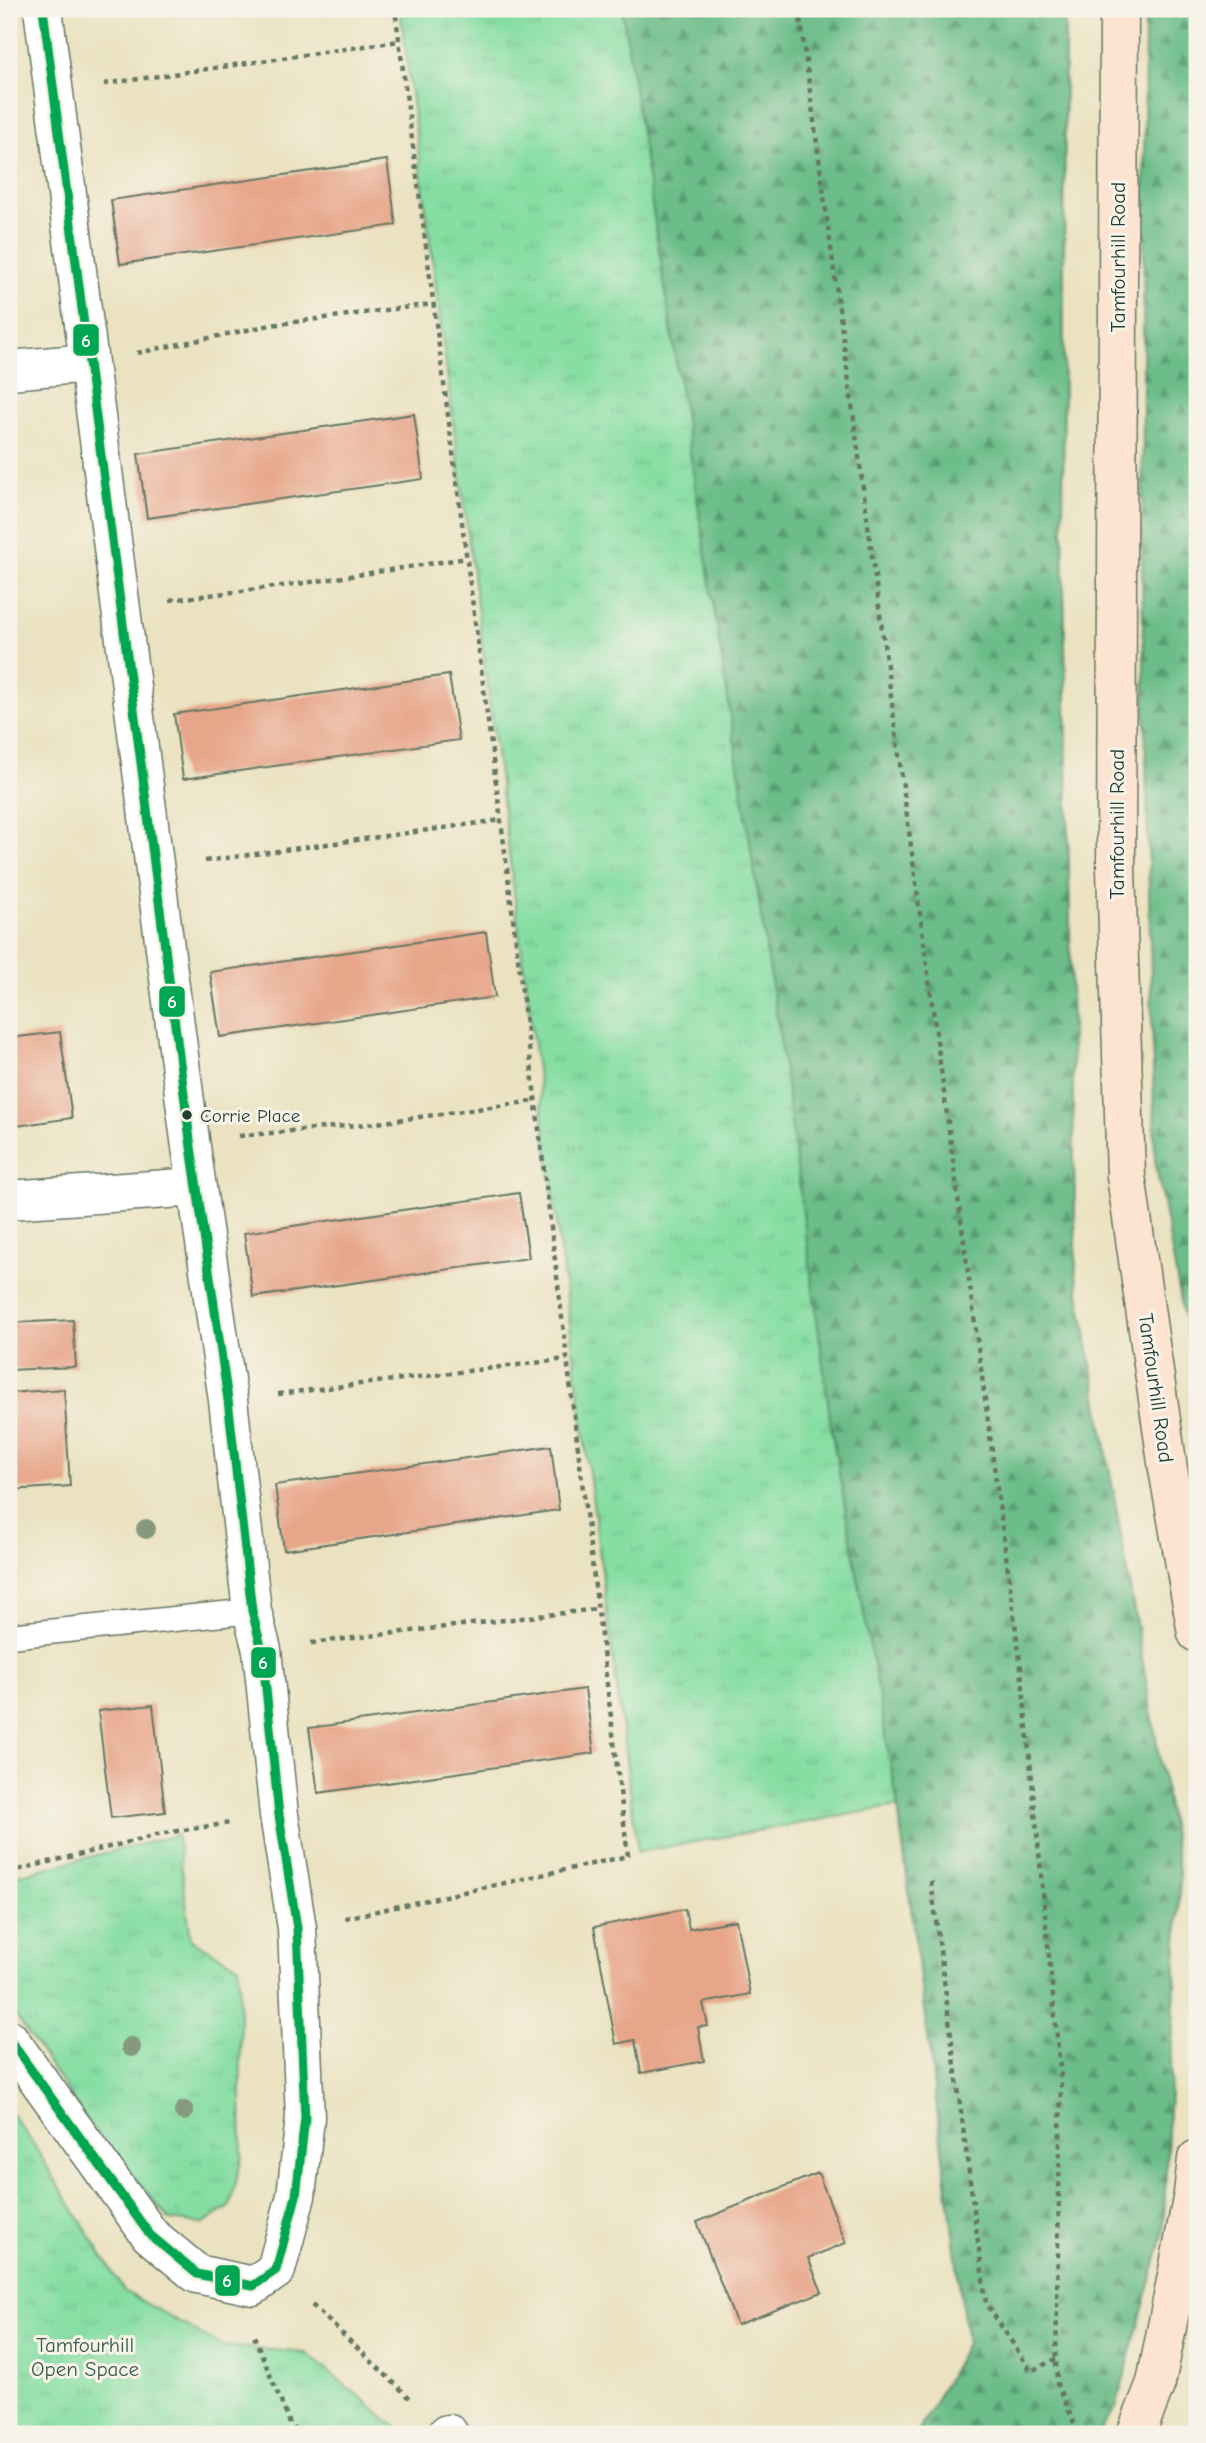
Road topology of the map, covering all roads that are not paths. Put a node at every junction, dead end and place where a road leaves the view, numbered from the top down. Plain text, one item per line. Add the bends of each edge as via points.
1 (43, 9) edge
2 (1119, 9) edge
3 (89, 363) junction
4 (9, 370) edge
5 (196, 1186) junction
6 (9, 1200) edge
7 (252, 1611) junction
8 (1197, 1633) edge
9 (9, 1636) edge
10 (9, 2039) edge
11 (1197, 2159) edge
12 (1136, 2434) edge

1 - 3 street
2 - 8 main road, Tamfourhill Road via 1116,869 1126,1176
3 - 4 street
3 - 5 street
5 - 6 street
5 - 7 street via 228,1400
7 - 9 lane
7 - 10 street via 262,1650 279,1815 297,1928 305,2118 296,2196 264,2278 197,2274 150,2235
11 - 12 main road via 1156,2383

